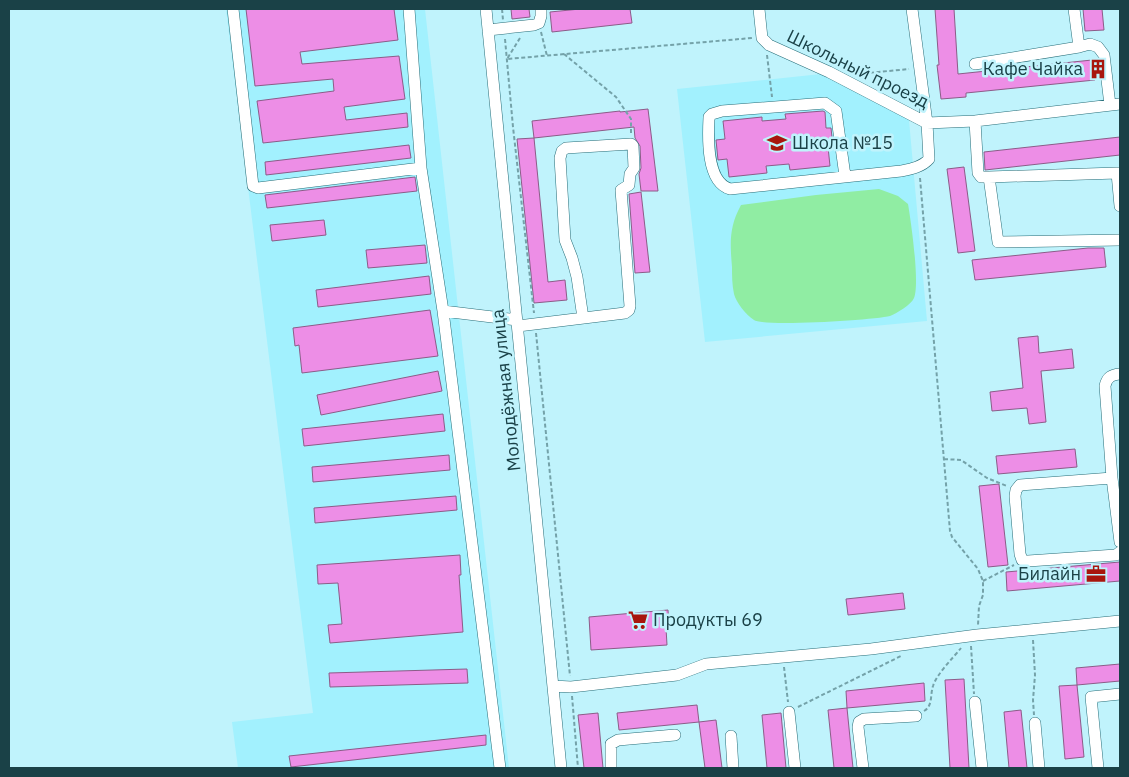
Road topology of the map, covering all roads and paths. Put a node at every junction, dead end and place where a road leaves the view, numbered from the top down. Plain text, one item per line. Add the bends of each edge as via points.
1 (233, 9) edge
2 (409, 9) edge
3 (486, 9) edge
4 (502, 9) edge
5 (541, 9) edge
6 (759, 9) edge
7 (912, 9) edge
8 (1074, 9) edge
9 (539, 23) junction
10 (527, 26) junction
11 (504, 28) junction
12 (488, 30) junction
13 (765, 42) junction
14 (1079, 47) junction
15 (564, 54) junction
16 (547, 56) junction
17 (507, 59) junction
18 (975, 64) dead end
19 (911, 69) dead end
20 (857, 74) dead end
21 (1115, 105) edge
22 (773, 106) junction
23 (975, 121) junction
24 (926, 124) junction
25 (631, 144) junction
26 (919, 167) junction
27 (421, 168) junction
28 (1118, 173) edge
29 (846, 176) junction
30 (989, 177) junction
31 (1120, 206) edge
32 (1120, 240) edge
33 (443, 311) junction
34 (583, 318) junction
35 (517, 323) junction
36 (536, 324) junction
37 (1120, 374) edge
38 (944, 459) junction
39 (1112, 478) junction
40 (1016, 490) junction
41 (1120, 542) edge
42 (1120, 552) edge
43 (1022, 560) junction
44 (984, 581) junction
45 (1120, 621) edge
46 (1033, 630) junction
47 (973, 636) junction
48 (903, 655) dead end
49 (782, 657) junction
50 (553, 686) junction
51 (571, 687) junction
52 (1120, 694) edge
53 (975, 702) joint
54 (789, 712) junction
55 (916, 716) joint
56 (1034, 723) joint
57 (674, 735) dead end
58 (731, 736) dead end
59 (500, 768) edge
60 (561, 768) edge
61 (578, 768) edge
62 (611, 768) edge
63 (732, 768) edge
64 (795, 768) edge
65 (863, 768) edge
66 (982, 768) edge
67 (1039, 768) edge
68 (1098, 768) edge

1 - 27 street via 253,186 258,188
2 - 27 street
3 - 12 street, Молодёжная улица
4 - 11 path
5 - 9 street
6 - 13 street, Школьный проезд
7 - 24 street
8 - 14 street
9 - 10 street
9 - 16 path
10 - 11 street
10 - 17 path
11 - 12 street
11 - 17 path
12 - 35 street, Молодёжная улица
13 - 15 path
13 - 22 path
13 - 24 street, Школьный проезд
14 - 18 street
14 - 21 street via 1090,44 1098,47 1104,55
15 - 16 path
15 - 25 path via 624,107 631,119
16 - 17 path
17 - 36 path
19 - 20 path
21 - 23 street, Школьный проезд
22 - 29 street via 817,102 831,106 836,111
22 - 29 street via 722,111 709,117 712,168 718,182 730,189
23 - 24 street, Школьный проезд
23 - 30 street via 978,173 981,177
24 - 26 street via 929,159
25 - 34 street via 634,168 629,185 621,190 629,310
25 - 34 street via 566,148 560,158 565,240 577,277
26 - 29 street
26 - 38 path
27 - 33 street
28 - 30 street
28 - 31 street
30 - 32 street via 998,242
33 - 35 street
33 - 59 street
34 - 36 street
35 - 36 street
35 - 50 street, Молодёжная улица
36 - 51 path
37 - 39 street via 1106,379 1105,386
38 - 40 path via 961,460 987,478
38 - 44 path via 952,537
39 - 40 street via 1020,485
39 - 41 street
40 - 43 street
42 - 43 street via 1116,555
43 - 44 path
44 - 47 path
45 - 46 street
46 - 47 street
46 - 56 path
47 - 49 street
47 - 53 path
47 - 55 path via 933,684 927,709
48 - 54 path
49 - 51 street via 706,664 677,675
49 - 54 path
50 - 51 street
50 - 60 street, Молодёжная улица
51 - 61 path
52 - 68 street via 1091,697
53 - 66 street
54 - 64 street
55 - 65 street via 859,722
56 - 67 street
57 - 62 street via 618,740 611,744
58 - 63 street

